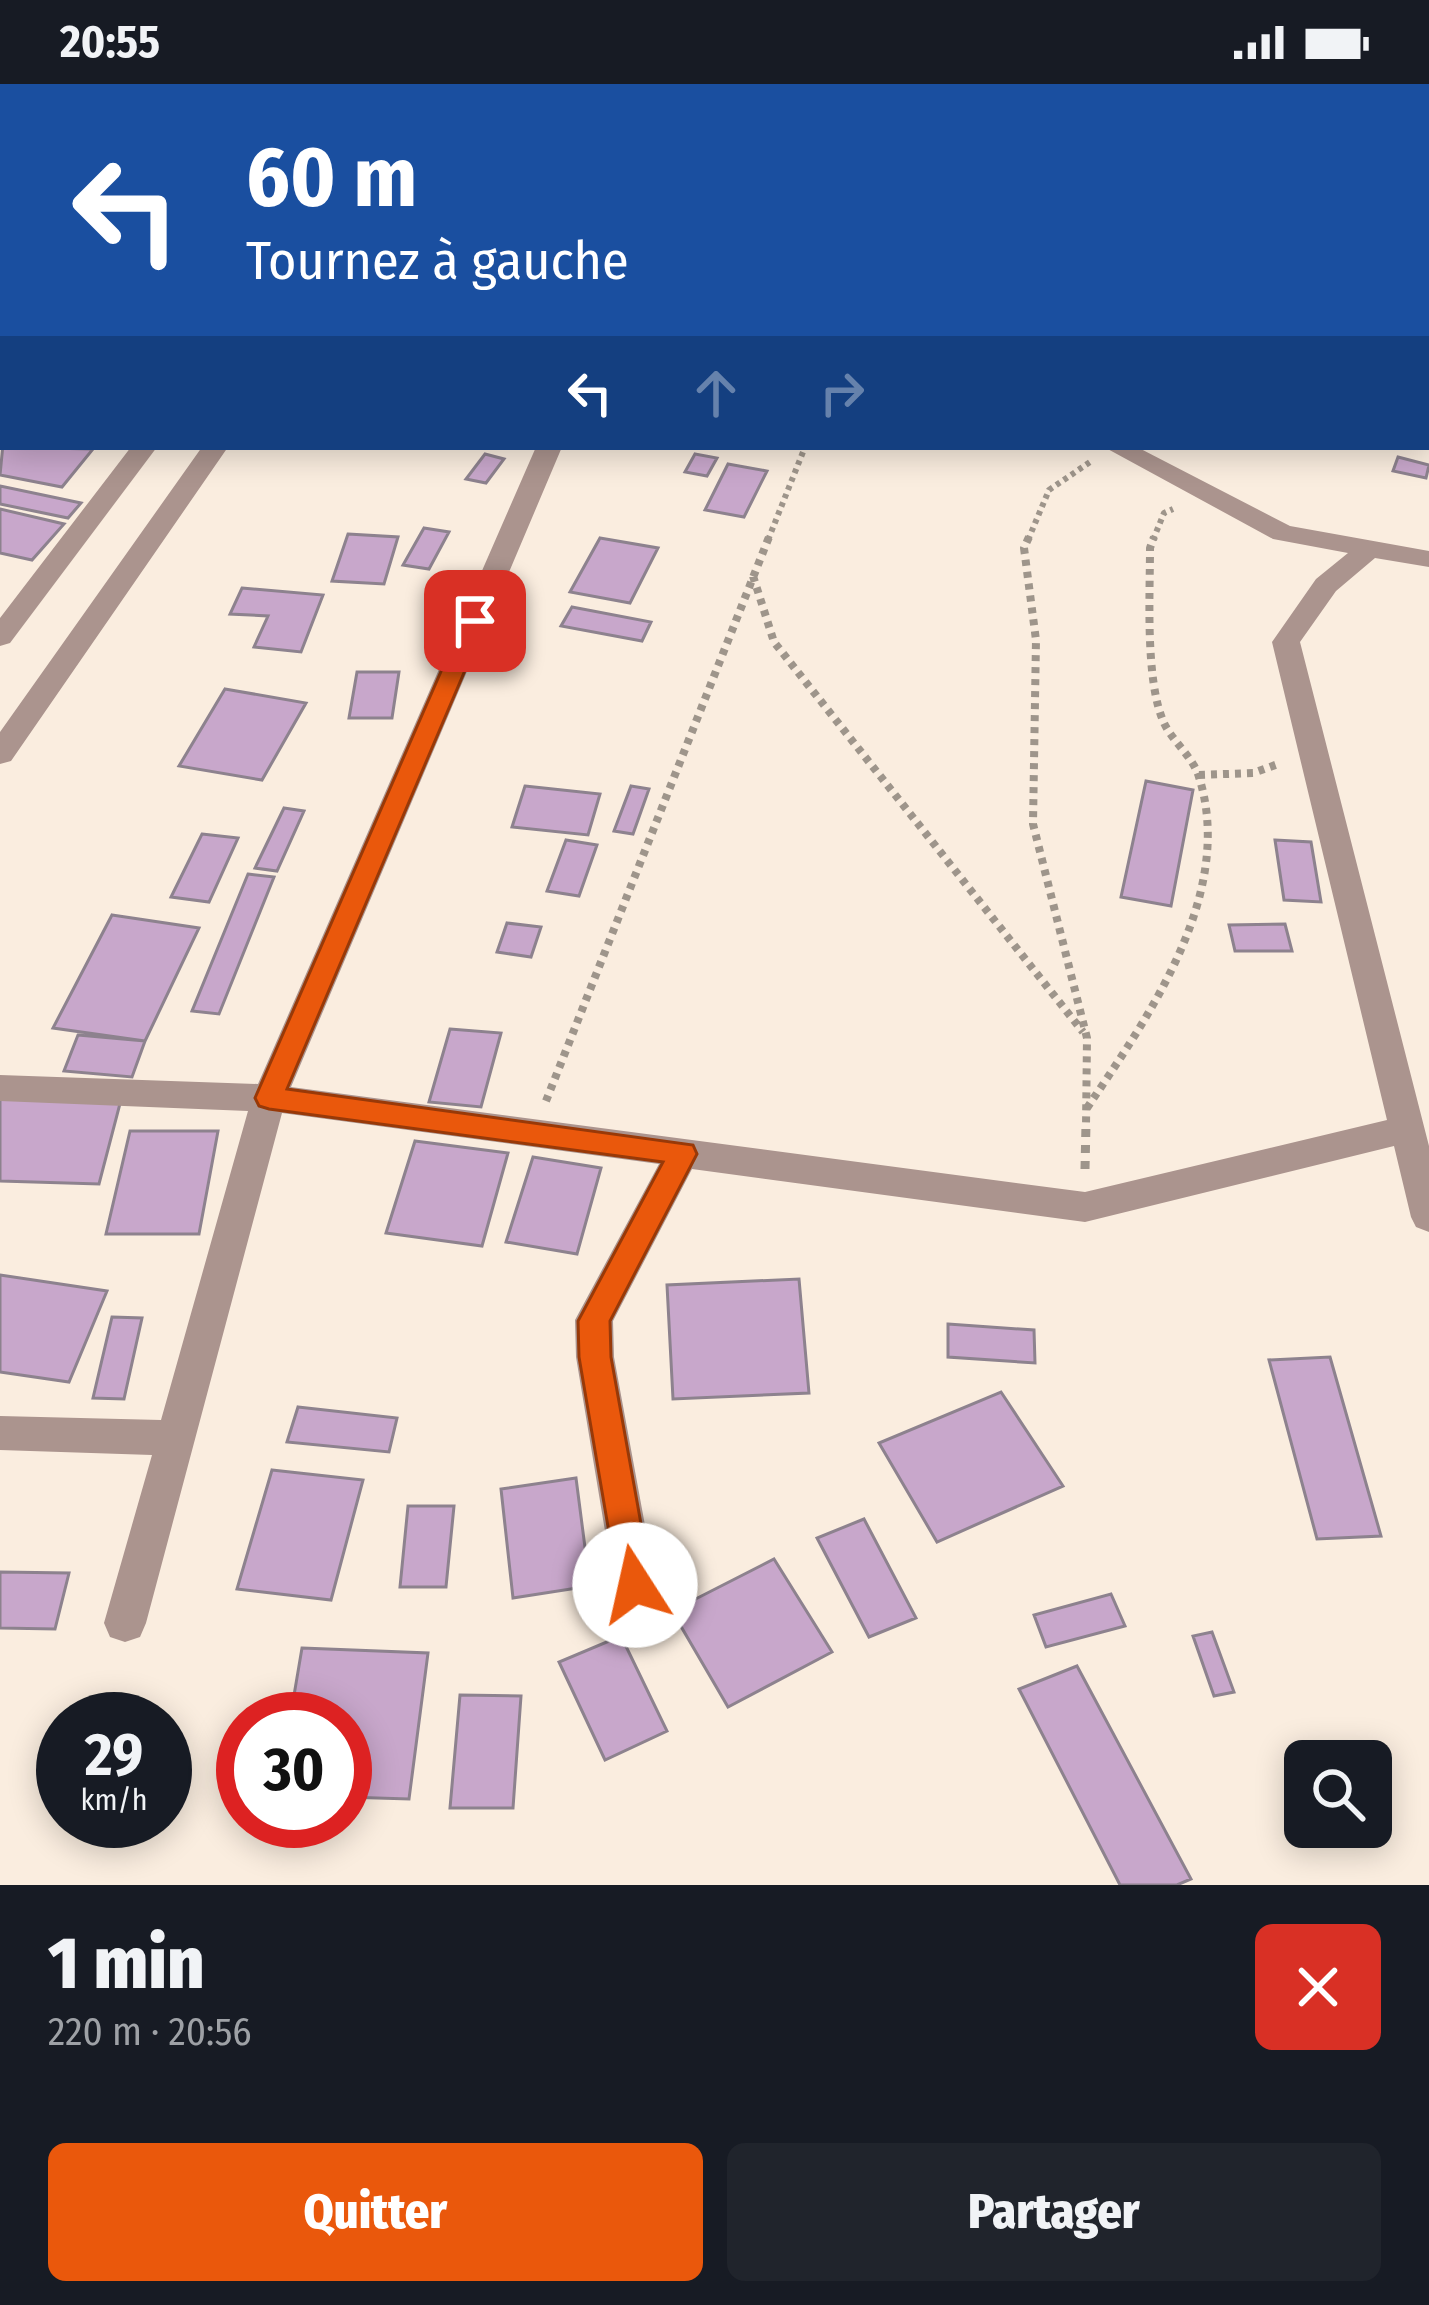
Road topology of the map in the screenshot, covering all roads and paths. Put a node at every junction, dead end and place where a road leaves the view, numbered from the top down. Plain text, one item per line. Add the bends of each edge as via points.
1 (142, 450) edge
2 (213, 450) edge
3 (548, 450) edge
4 (804, 450) edge
5 (1106, 452) edge
6 (1206, 493) junction
7 (1370, 549) junction
8 (1429, 560) edge
9 (753, 576) junction
10 (0, 638) edge
11 (1314, 753) junction
12 (0, 754) edge
13 (1199, 775) junction
14 (1087, 1038) junction
15 (0, 1088) edge
16 (269, 1098) junction
17 (1086, 1110) junction
18 (1407, 1129) junction
19 (532, 1135) junction
20 (682, 1154) junction
21 (1085, 1207) junction
22 (1429, 1217) edge
23 (0, 1433) edge
24 (176, 1438) junction
25 (635, 1585) dead end
26 (124, 1623) dead end

1 - 10 street
2 - 12 street
3 - 16 street
4 - 9 path
5 - 6 street
5 - 14 path via 1049,490 1024,548 1036,640 1033,824
6 - 7 street via 1282,533
6 - 13 path via 1164,513 1150,548 1151,646 1163,721
7 - 8 street
7 - 11 street via 1326,585 1286,642
9 - 14 path via 774,642
9 - 19 path
11 - 13 path via 1253,773
11 - 18 street
13 - 17 path via 1208,840 1196,911 1162,996
14 - 17 path
15 - 16 street
16 - 19 street
16 - 24 street
17 - 21 path
18 - 21 street
18 - 22 street
19 - 20 street
20 - 21 street
20 - 25 street via 594,1321
23 - 24 street
24 - 26 street

